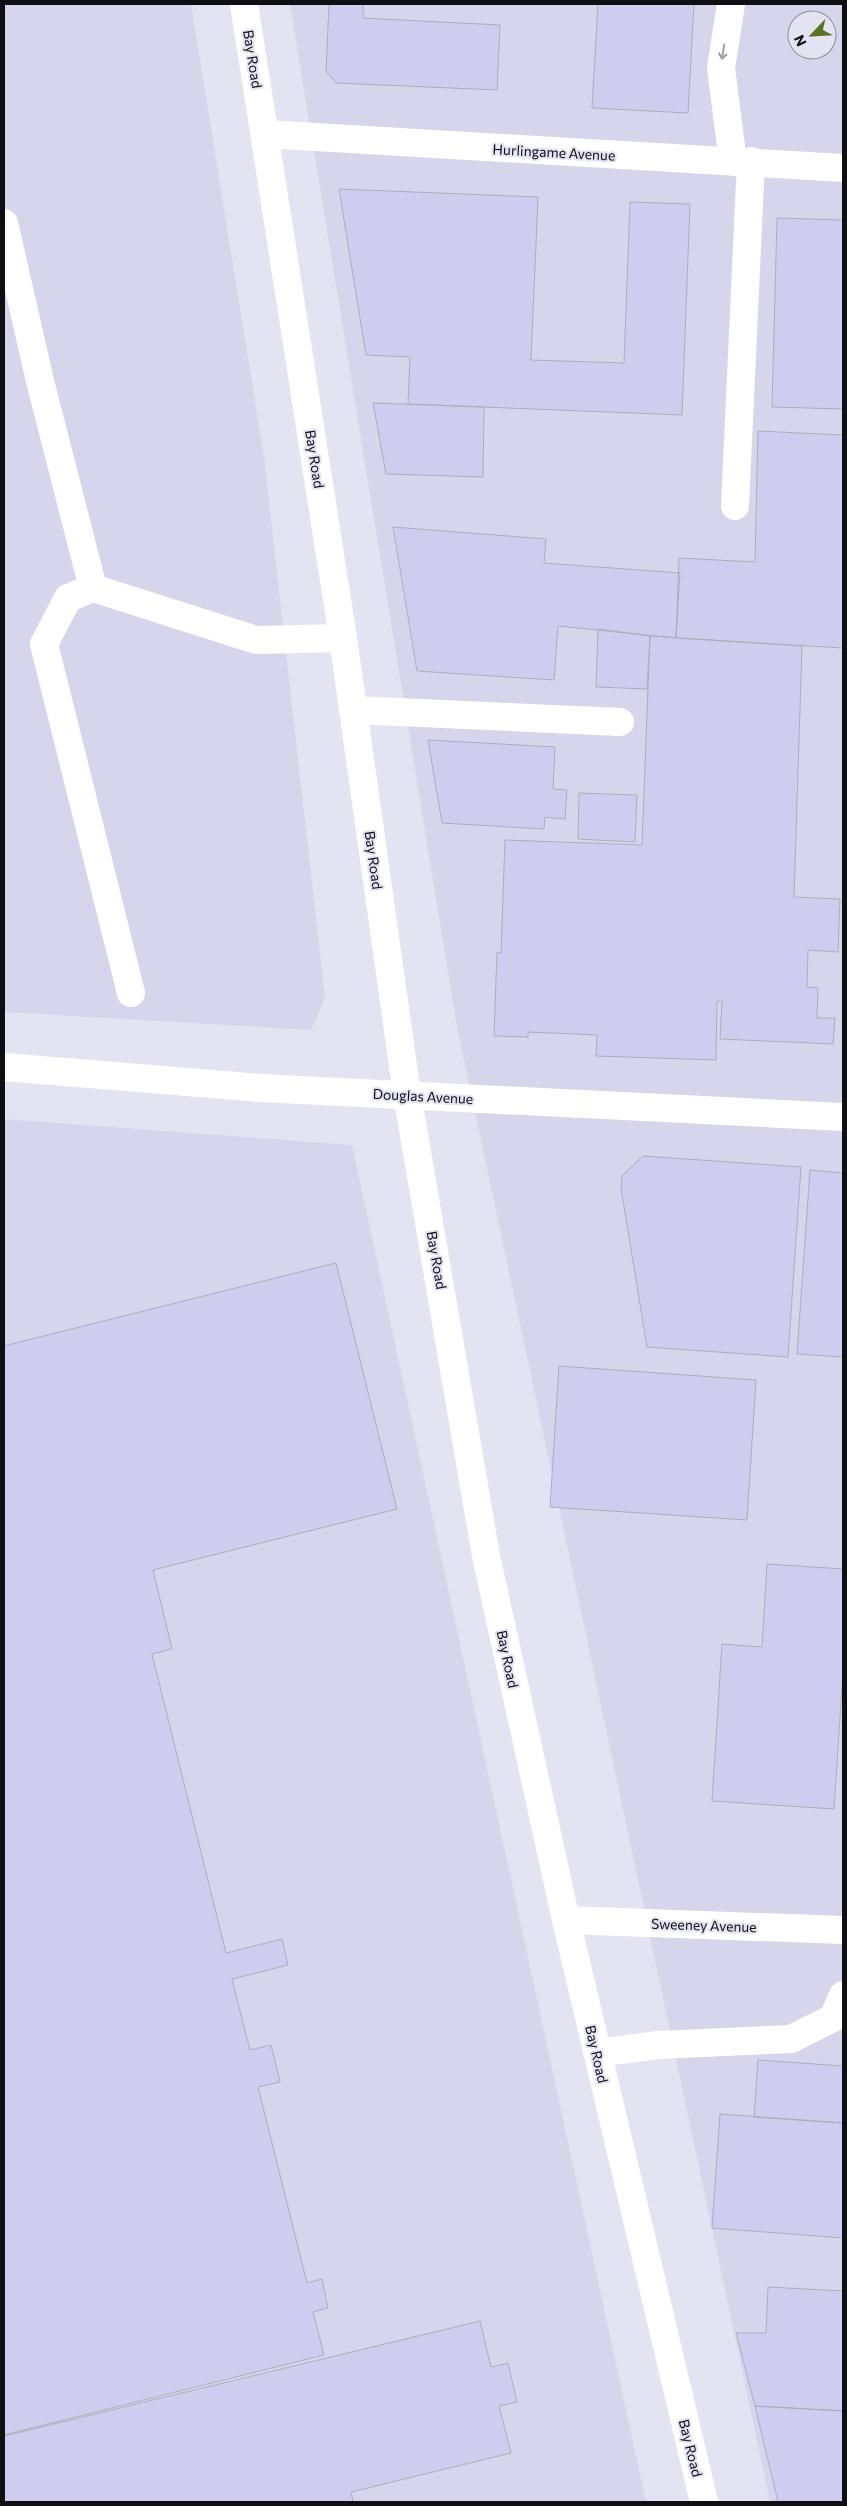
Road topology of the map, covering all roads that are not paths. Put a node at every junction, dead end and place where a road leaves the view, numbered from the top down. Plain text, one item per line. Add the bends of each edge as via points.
1 (244, 4) edge
2 (731, 4) edge
3 (266, 134) junction
4 (742, 162) junction
5 (843, 168) edge
6 (4, 223) edge
7 (735, 506) dead end
8 (93, 588) junction
9 (343, 638) junction
10 (353, 710) junction
11 (620, 722) dead end
12 (131, 993) dead end
13 (4, 1067) edge
14 (407, 1094) junction
15 (843, 1117) edge
16 (566, 1920) junction
17 (842, 1937) edge
18 (843, 1995) edge
19 (597, 2053) junction
20 (704, 2502) edge

1 - 3 street, Bay Road
2 -> 4 street via 721,68
3 - 4 street, Hurlingame Avenue
3 - 9 street, Bay Road
4 - 5 street, Hurlingame Avenue
4 - 7 street
6 - 8 street
8 - 9 street via 256,640
8 - 12 street via 68,598 44,644
9 - 10 street, Bay Road
10 - 11 street
10 - 14 street, Bay Road
13 - 14 street, Douglas Avenue via 261,1088
14 - 15 street, Douglas Avenue
14 - 16 street, Bay Road via 486,1556
16 - 17 street, Sweeney Avenue
16 - 19 street, Bay Road
18 - 19 street via 833,2018 791,2039 658,2045
19 - 20 street, Bay Road

